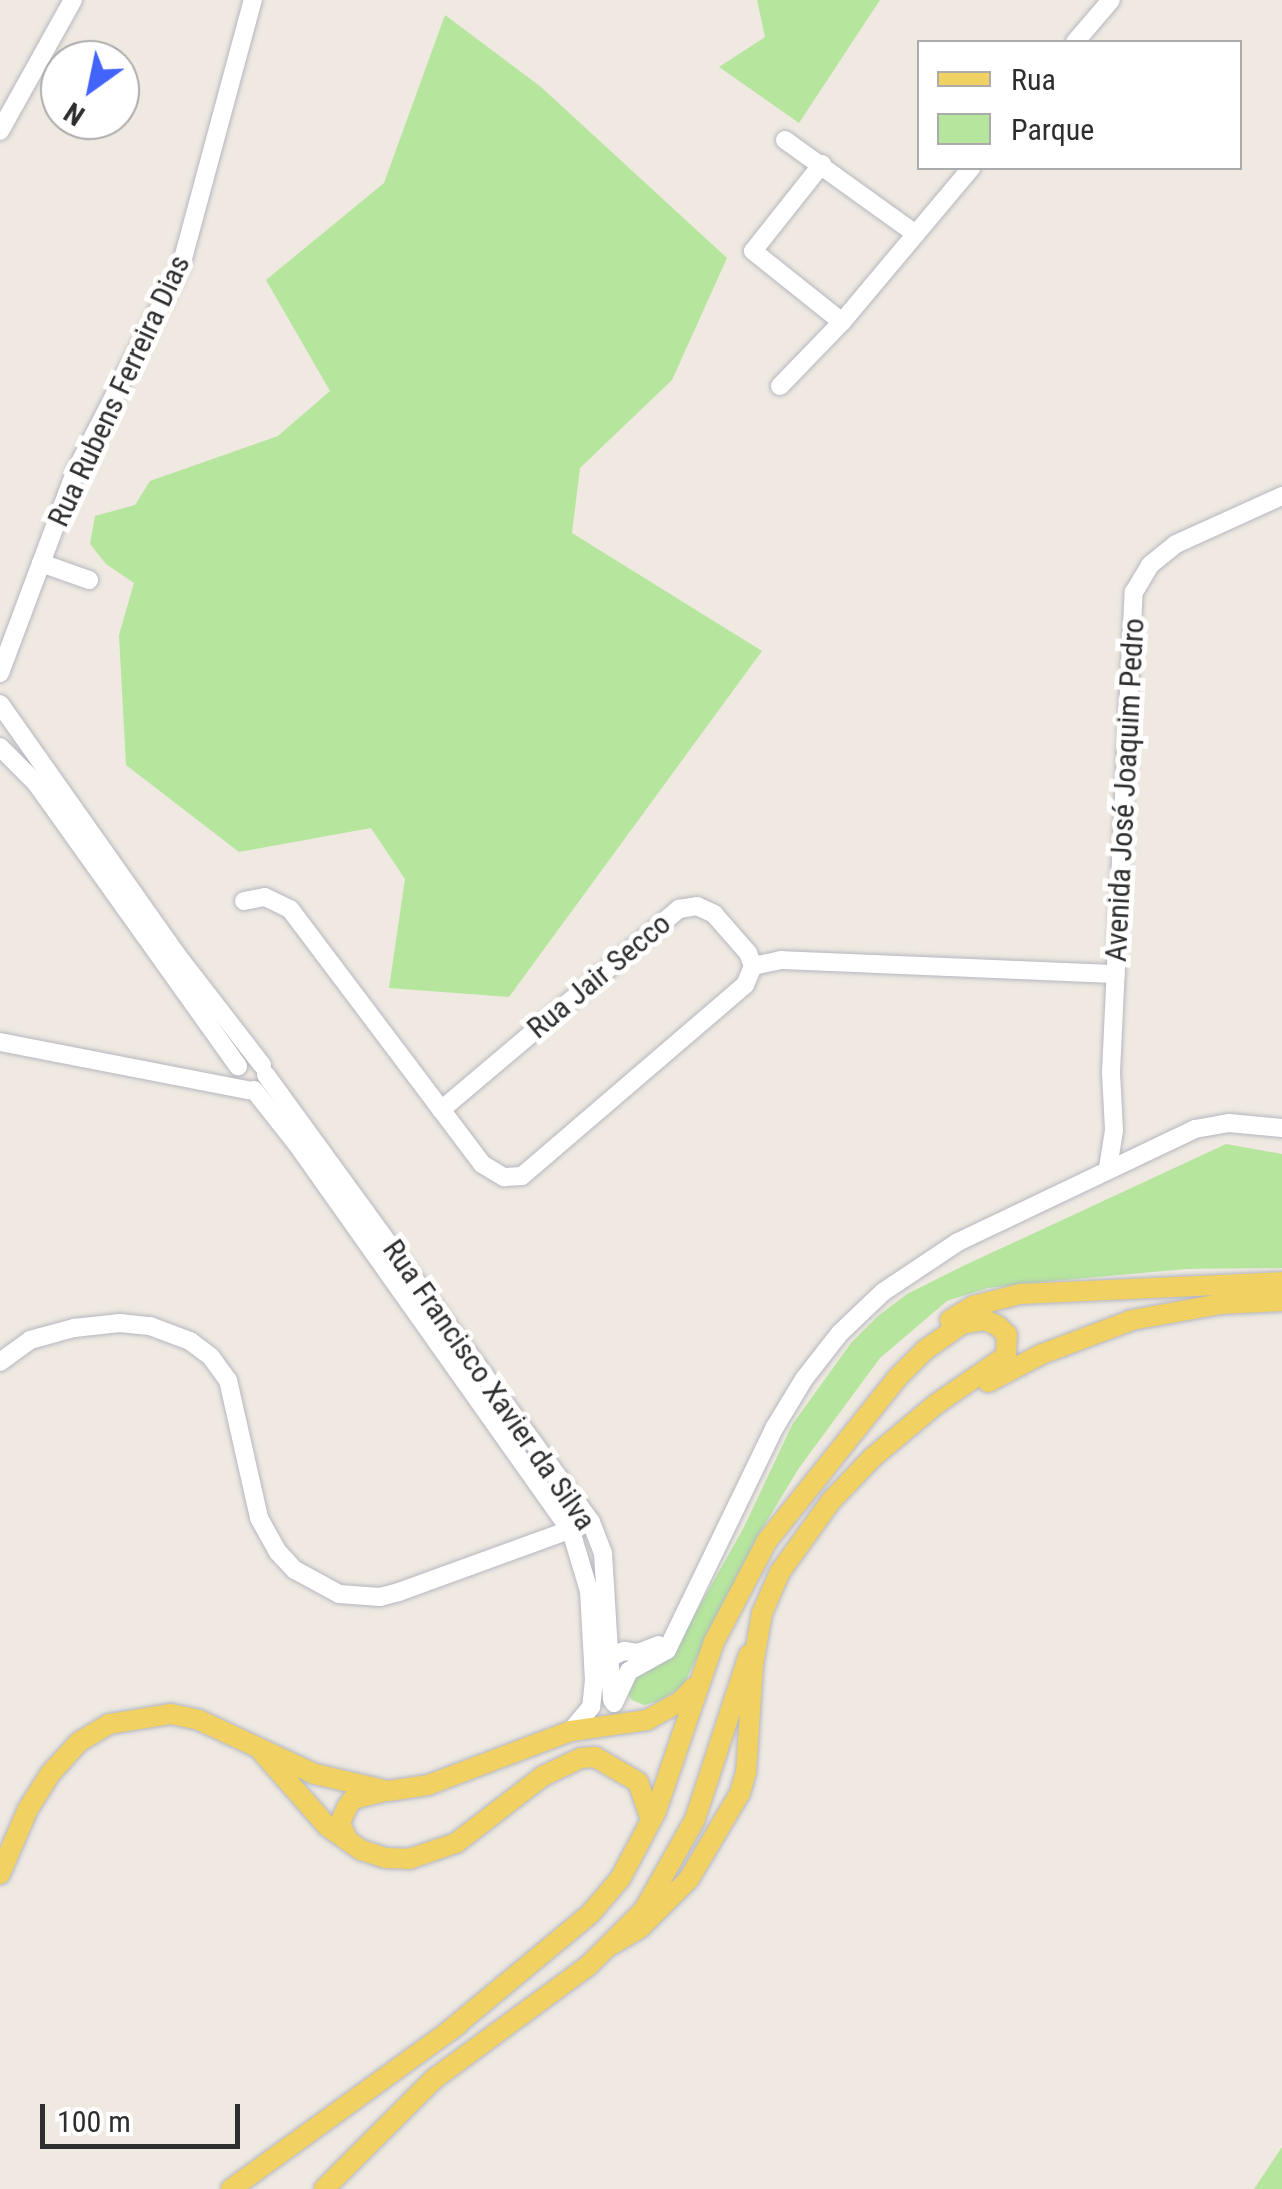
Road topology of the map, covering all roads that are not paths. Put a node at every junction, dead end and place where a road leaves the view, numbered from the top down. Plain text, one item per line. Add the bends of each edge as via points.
1 (73, 0) edge
2 (252, 0) edge
3 (1111, 0) edge
4 (1076, 40) edge
5 (0, 131) edge
6 (784, 140) dead end
7 (822, 164) junction
8 (969, 170) edge
9 (916, 234) junction
10 (842, 322) junction
11 (780, 386) dead end
12 (1282, 496) edge
13 (41, 564) junction
14 (89, 580) dead end
15 (3, 668) edge
16 (1, 705) edge
17 (21, 731) junction
18 (1, 748) edge
19 (244, 902) dead end
20 (753, 966) junction
21 (1116, 974) junction
22 (226, 1035) junction
23 (0, 1042) edge
24 (237, 1067) junction
25 (190, 1078) junction
26 (257, 1080) junction
27 (441, 1110) junction
28 (1282, 1128) edge
29 (1108, 1168) junction
30 (1282, 1282) edge
31 (1282, 1302) edge
32 (0, 1362) edge
33 (788, 1518) junction
34 (591, 1522) junction
35 (571, 1531) junction
36 (759, 1631) junction
37 (672, 1637) junction
38 (608, 1659) junction
39 (696, 1685) junction
40 (614, 1703) junction
41 (630, 1724) junction
42 (572, 1731) junction
43 (257, 1747) junction
44 (388, 1791) junction
45 (695, 1819) junction
46 (651, 1822) junction
47 (348, 1841) junction
48 (0, 1874) edge
49 (609, 1946) junction
50 (449, 2031) junction
51 (410, 2060) junction
52 (231, 2189) edge
53 (250, 2189) edge
54 (311, 2189) edge
55 (324, 2189) edge

1 - 5 street
2 - 13 street, Rua Rubens Ferreira Dias via 181,266 98,422
3 - 4 street
6 - 7 street
7 - 9 street
7 - 10 street via 753,251
8 - 9 street
9 - 10 street
10 - 11 street
12 - 21 street, Avenida José Joaquim Pedro via 1166,550 1134,592
13 - 14 street
13 - 15 street, Rua Rubens Ferreira Dias
15 - 16 street, Rua Rubens Ferreira Dias
16 - 17 street, Rua Francisco Xavier da Silva
17 - 18 street
17 - 22 street, Rua Francisco Xavier da Silva
18 - 22 street, Rua Francisco Xavier da Silva via 36,783
19 - 27 street via 265,897 290,909
20 - 21 street via 782,960
20 - 27 street, Rua Jair Secco via 714,914 697,906 679,909
20 - 27 street via 744,986 522,1176 488,1170
21 - 29 street, Avenida José Joaquim Pedro
22 - 24 street, Rua Francisco Xavier da Silva
22 - 26 street, Rua Francisco Xavier da Silva
23 - 25 street
24 - 25 street
24 - 26 street, Rua Francisco Xavier da Silva via 238,1083
24 - 26 street via 252,1060
25 - 26 street
26 - 34 street, Rua Francisco Xavier da Silva
26 - 35 street, Rua Francisco Xavier da Silva
28 - 29 street via 1205,1126
29 - 37 street via 932,1257 840,1333 788,1403
30 - 33 main road via 1061,1290 972,1306 896,1366
31 - 36 main road via 1220,1304 1132,1320 987,1383 860,1484 816,1536
32 - 35 street via 30,1340 74,1328 135,1324 190,1341 228,1380 259,1518 278,1552 294,1570 340,1594 398,1592
33 - 36 main road via 925,1350 962,1324 984,1320 1002,1328 1006,1356 902,1430 812,1526 768,1594
33 - 39 main road via 750,1566
33 - 50 main road via 738,1612 642,1864 586,1930
34 - 35 street
34 - 38 street, Rua Francisco Xavier da Silva via 603,1552
35 - 38 street, Rua Francisco Xavier da Silva
36 - 45 main road
36 - 49 main road via 740,1793 689,1880 640,1928
37 - 38 street
37 - 40 street via 662,1656 622,1678
38 - 40 street, Rua Francisco Xavier da Silva
38 - 42 street, Rua Francisco Xavier da Silva via 590,1707
39 - 41 main road via 660,1715
39 - 46 main road
40 - 41 street, Rua Francisco Xavier da Silva
41 - 42 main road
42 - 44 main road via 428,1784
43 - 44 main road via 315,1774
43 - 47 main road via 326,1826
43 - 48 main road via 218,1726 171,1714 109,1724 79,1742 50,1774
44 - 47 main road via 347,1806 340,1823
45 - 49 main road via 656,1893
45 - 54 main road via 639,1899 595,1946 430,2068
46 - 47 main road via 638,1782 595,1757 542,1776 434,1853 386,1858
46 - 50 main road via 620,1879 590,1914
49 - 55 main road via 465,2053
50 - 51 main road
51 - 52 main road
51 - 53 main road via 382,2092

